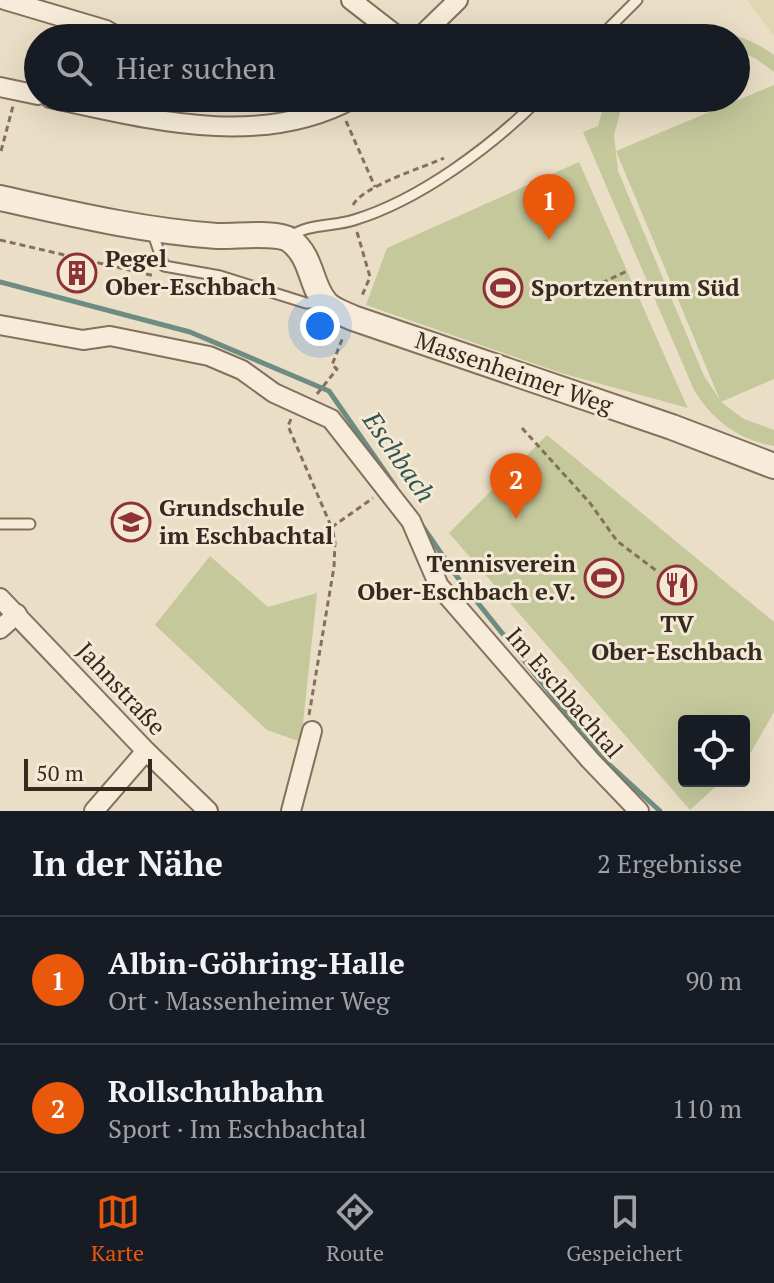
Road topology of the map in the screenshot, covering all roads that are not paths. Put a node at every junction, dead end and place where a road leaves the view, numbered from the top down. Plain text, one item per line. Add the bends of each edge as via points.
1 (5, 0) edge
2 (351, 0) edge
3 (458, 0) edge
4 (637, 0) edge
5 (86, 24) edge
6 (382, 24) edge
7 (433, 24) edge
8 (613, 24) edge
9 (139, 112) edge
10 (316, 112) edge
11 (526, 112) edge
12 (0, 198) edge
13 (151, 229) junction
14 (289, 239) junction
15 (326, 303) junction
16 (0, 325) edge
17 (774, 466) edge
18 (0, 524) edge
19 (30, 524) dead end
20 (0, 598) edge
21 (17, 614) junction
22 (0, 629) edge
23 (312, 731) road end
24 (146, 751) junction
25 (94, 811) edge
26 (208, 811) edge
27 (291, 811) edge
28 (639, 811) edge

1 - 5 street
2 - 6 street
3 - 7 street
4 - 8 lane
9 - 10 street via 229,127 273,126
11 - 14 lane via 475,155 426,186 354,220 298,231
12 - 13 street
13 - 14 street
13 - 15 lane via 164,266 220,276 306,303
14 - 15 street via 307,261
15 - 17 street, Massenheimer Weg via 350,324 672,427
16 - 28 street, Im Eschbachtal via 83,340 110,336 209,356 331,419 411,521 439,586
18 - 19 lane
20 - 21 street, Jahnstraße
21 - 22 street
21 - 24 street, Jahnstraße
23 - 27 street
24 - 25 street
24 - 26 street, Jahnstraße

